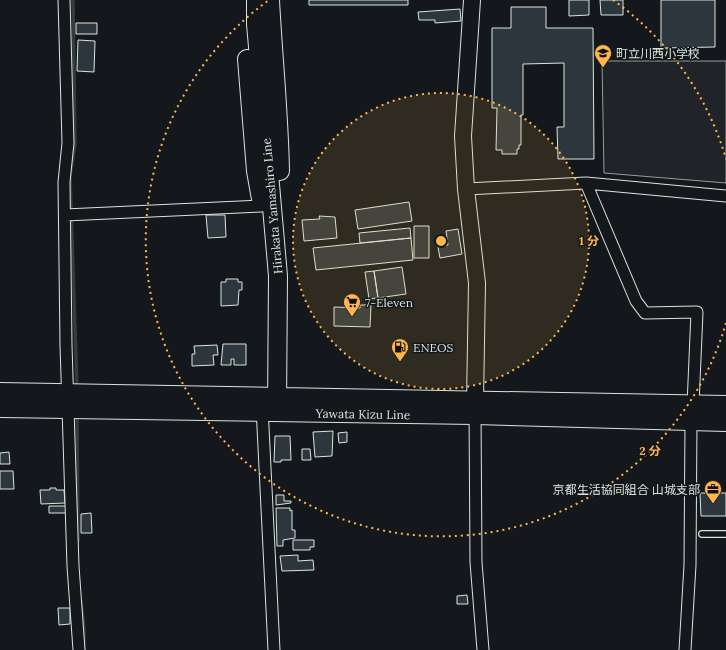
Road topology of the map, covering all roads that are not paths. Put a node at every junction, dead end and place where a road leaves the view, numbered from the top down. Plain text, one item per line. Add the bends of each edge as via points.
1 (64, 0) edge
2 (244, 0) edge
3 (256, 0) edge
4 (270, 0) edge
5 (472, 0) edge
6 (586, 183) junction
7 (466, 189) junction
8 (726, 196) edge
9 (262, 206) junction
10 (65, 215) junction
11 (278, 276) junction
12 (0, 392) edge
13 (68, 401) junction
14 (269, 405) junction
15 (726, 405) edge
16 (0, 408) edge
17 (475, 408) junction
18 (692, 413) junction
19 (726, 422) edge
20 (702, 534) dead end
21 (726, 534) edge
22 (79, 650) edge
23 (274, 650) edge
24 (483, 650) edge
25 (685, 650) edge

1 - 10 street via 68,143 64,182
2 - 9 main road via 251,115
3 - 11 main road, Hirakata Yamashiro Line
4 - 11 main road via 280,134 281,214
5 - 7 street via 464,113
6 - 7 street
6 - 8 street
6 - 18 street via 636,301 645,313 697,312
7 - 17 street via 477,283
9 - 10 street
9 - 11 main road
10 - 13 street
11 - 14 main road, Hirakata Yamashiro Line
12 - 13 main road, Yawata Kizu Line
13 - 14 main road, Yawata Kizu Line
13 - 16 main road, Yawata Kizu Line
13 - 22 street via 73,566
14 - 17 main road, Yawata Kizu Line
14 - 23 street
15 - 18 main road, Yawata Kizu Line
17 - 18 main road, Yawata Kizu Line
17 - 24 street via 476,562
18 - 19 main road, Yawata Kizu Line
18 - 25 street via 690,564
20 - 21 lane

